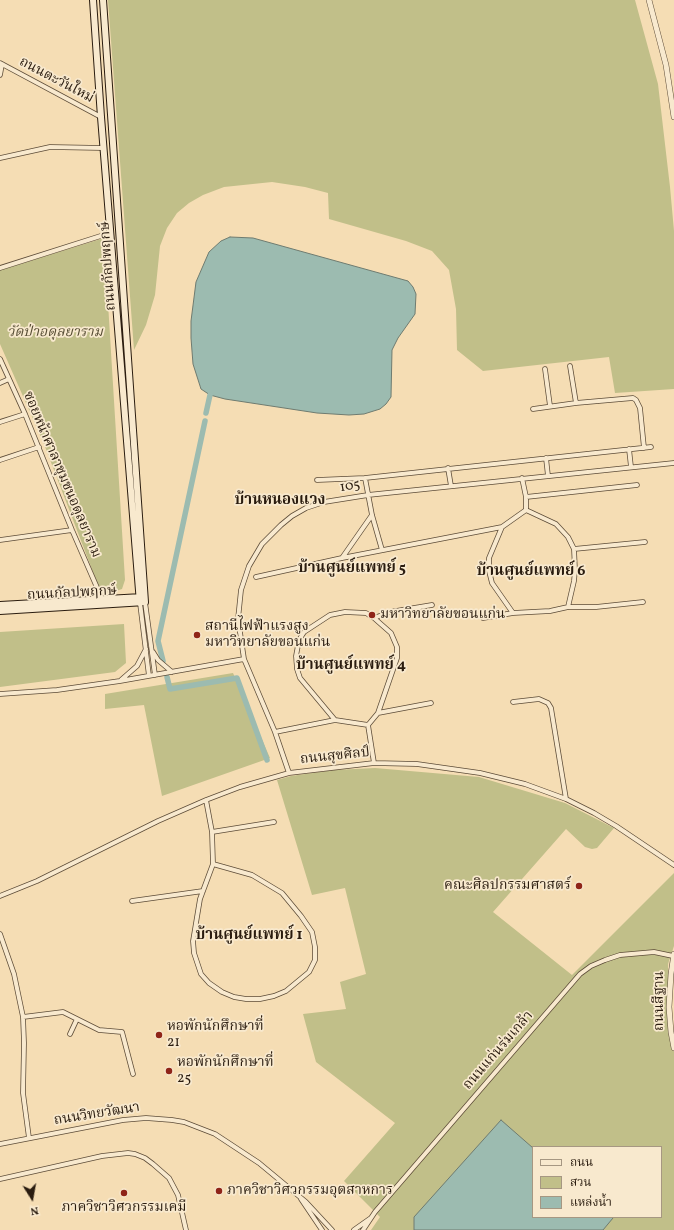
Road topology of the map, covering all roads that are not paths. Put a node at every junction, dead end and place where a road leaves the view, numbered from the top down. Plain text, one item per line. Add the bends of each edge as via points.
1 (92, 0) edge
2 (103, 0) edge
3 (649, 0) edge
4 (1, 64) edge
5 (0, 75) edge
6 (674, 117) edge
7 (100, 118) junction
8 (103, 148) junction
9 (0, 158) edge
10 (110, 233) junction
11 (0, 268) edge
12 (116, 307) junction
13 (124, 308) junction
14 (0, 359) edge
15 (570, 366) dead end
16 (545, 369) dead end
17 (9, 379) junction
18 (0, 383) edge
19 (576, 403) junction
20 (550, 406) junction
21 (533, 409) dead end
22 (25, 414) junction
23 (0, 422) edge
24 (39, 447) junction
25 (651, 447) dead end
26 (644, 448) junction
27 (629, 449) junction
28 (546, 458) junction
29 (0, 460) edge
30 (674, 463) edge
31 (631, 467) junction
32 (448, 468) junction
33 (548, 476) junction
34 (365, 478) junction
35 (522, 478) junction
36 (317, 480) dead end
37 (637, 485) dead end
38 (451, 486) junction
39 (368, 495) junction
40 (526, 496) junction
41 (526, 510) junction
42 (372, 514) junction
43 (502, 527) junction
44 (72, 530) junction
45 (0, 540) edge
46 (645, 542) dead end
47 (574, 549) junction
48 (382, 550) junction
49 (342, 558) junction
50 (256, 577) dead end
51 (102, 599) junction
52 (142, 600) junction
53 (643, 602) dead end
54 (0, 605) edge
55 (432, 605) dead end
56 (568, 607) junction
57 (0, 611) edge
58 (513, 613) junction
59 (374, 618) junction
60 (483, 618) dead end
61 (152, 648) junction
62 (146, 649) junction
63 (244, 659) junction
64 (172, 672) junction
65 (155, 675) junction
66 (149, 676) junction
67 (120, 681) junction
68 (0, 694) edge
69 (513, 702) dead end
70 (431, 703) dead end
71 (378, 713) junction
72 (335, 720) junction
73 (368, 725) junction
74 (275, 732) junction
75 (374, 763) junction
76 (288, 773) junction
77 (566, 799) junction
78 (206, 800) junction
79 (274, 822) dead end
80 (212, 832) junction
81 (213, 864) junction
82 (674, 866) edge
83 (203, 891) junction
84 (0, 896) edge
85 (132, 901) dead end
86 (0, 934) edge
87 (674, 955) edge
88 (23, 1017) junction
89 (76, 1019) junction
90 (70, 1034) dead end
91 (674, 1048) edge
92 (132, 1074) dead end
93 (29, 1138) junction
94 (0, 1144) edge
95 (0, 1179) edge
96 (300, 1197) junction
97 (371, 1218) junction
98 (186, 1230) edge
99 (322, 1230) edge
100 (332, 1230) edge
101 (354, 1230) edge
102 (363, 1230) edge

1 - 7 main road, ถนนกัลปพฤกษ์
2 - 13 main road, ถนนกัลปพฤกษ์
3 - 6 street via 666,65
4 - 5 street
4 - 7 street, ถนนตะวันใหม่
7 - 8 main road, ถนนกัลปพฤกษ์
8 - 9 street via 50,146
8 - 10 main road, ถนนกัลปพฤกษ์
10 - 11 street
10 - 12 main road, ถนนกัลปพฤกษ์
12 - 13 main road
12 - 52 main road, ถนนกัลปพฤกษ์
13 - 52 main road, ถนนกัลปพฤกษ์
14 - 17 street, ซอยหน้าศาลาชุมชนอดุลยาราม
15 - 19 street
16 - 20 street
17 - 18 street
17 - 22 street, ซอยหน้าศาลาชุมชนอดุลยาราม
19 - 20 street
19 - 26 street via 629,398 636,400 640,408
20 - 21 street
22 - 23 street
22 - 24 street, ซอยหน้าศาลาชุมชนอดุลยาราม
24 - 29 street
24 - 44 street, ซอยหน้าศาลาชุมชนอดุลยาราม
25 - 26 street
26 - 27 street
27 - 28 street
27 - 31 street
28 - 32 street
28 - 33 street
30 - 31 street, 105
31 - 33 street, 105
32 - 34 street
32 - 38 street
33 - 35 street, 105
34 - 36 street
34 - 39 street
35 - 38 street, 105
35 - 40 street
37 - 40 street
38 - 39 street, 105
39 - 42 street
39 - 63 street, 105 via 324,502 306,508 292,516 262,544 249,566 240,597 238,619
40 - 41 street
41 - 43 street
41 - 47 street via 556,524 568,537
42 - 48 street
42 - 49 street
43 - 48 street
43 - 58 street via 489,558 489,571 492,583
44 - 45 street
44 - 51 street, ซอยหน้าศาลาชุมชนอดุลยาราม
46 - 47 street
47 - 56 street via 574,581
48 - 49 street
49 - 50 street
51 - 52 main road, ถนนกัลปพฤกษ์
51 - 54 main road, ถนนกัลปพฤกษ์
52 - 57 main road, ถนนกัลปพฤกษ์
52 - 61 street
52 - 62 street
53 - 56 street
55 - 59 street via 390,612
56 - 58 street via 550,611
58 - 60 street
59 - 71 street via 391,633 397,647 397,658
59 - 72 street via 366,613 345,612 330,615 304,632 300,640 296,656 300,678
61 - 64 street via 158,660
61 - 65 street
62 - 66 street
62 - 67 street via 137,666
63 - 64 street
63 - 74 street, 105
64 - 65 street
65 - 66 street
66 - 67 street
67 - 68 street via 57,690
69 - 77 street via 539,698 548,703
70 - 71 street
71 - 73 street
72 - 73 street
72 - 74 street
73 - 75 street
74 - 76 street, 105
75 - 76 street, ถนนสุขศิลป์
75 - 77 street, ถนนสุขศิลป์ via 417,764 480,773 525,784
76 - 78 street, ถนนสุขศิลป์
77 - 82 street, ถนนสุขศิลป์ via 616,826
78 - 80 street
78 - 84 street, ถนนสุขศิลป์
79 - 80 street
80 - 81 street
81 - 83 street
81 - 83 street via 252,876 282,893 312,932 315,960 309,972 286,991 260,999 234,997 209,983 200,974 196,964 193,941
83 - 85 street
86 - 88 street via 14,974
87 - 91 street, ถนนสีฐาน via 669,1007 670,1032
87 - 97 street, ถนนแก่นร่มเกล้า via 654,952 620,955 591,966 580,974
88 - 89 street via 63,1012
88 - 93 street via 23,1093
89 - 90 street
89 - 92 street via 99,1030 122,1032
93 - 94 street, ถนนวิทยวัฒนา
93 - 96 street, ถนนวิทยวัฒนา via 123,1120 172,1120 194,1125 215,1134 259,1163
95 - 98 street via 102,1156 136,1154 145,1158 169,1178 178,1195
96 - 99 street
96 - 100 street, ถนนวิทยวัฒนา
97 - 101 street
97 - 102 street, ถนนแก่นร่มเกล้า

